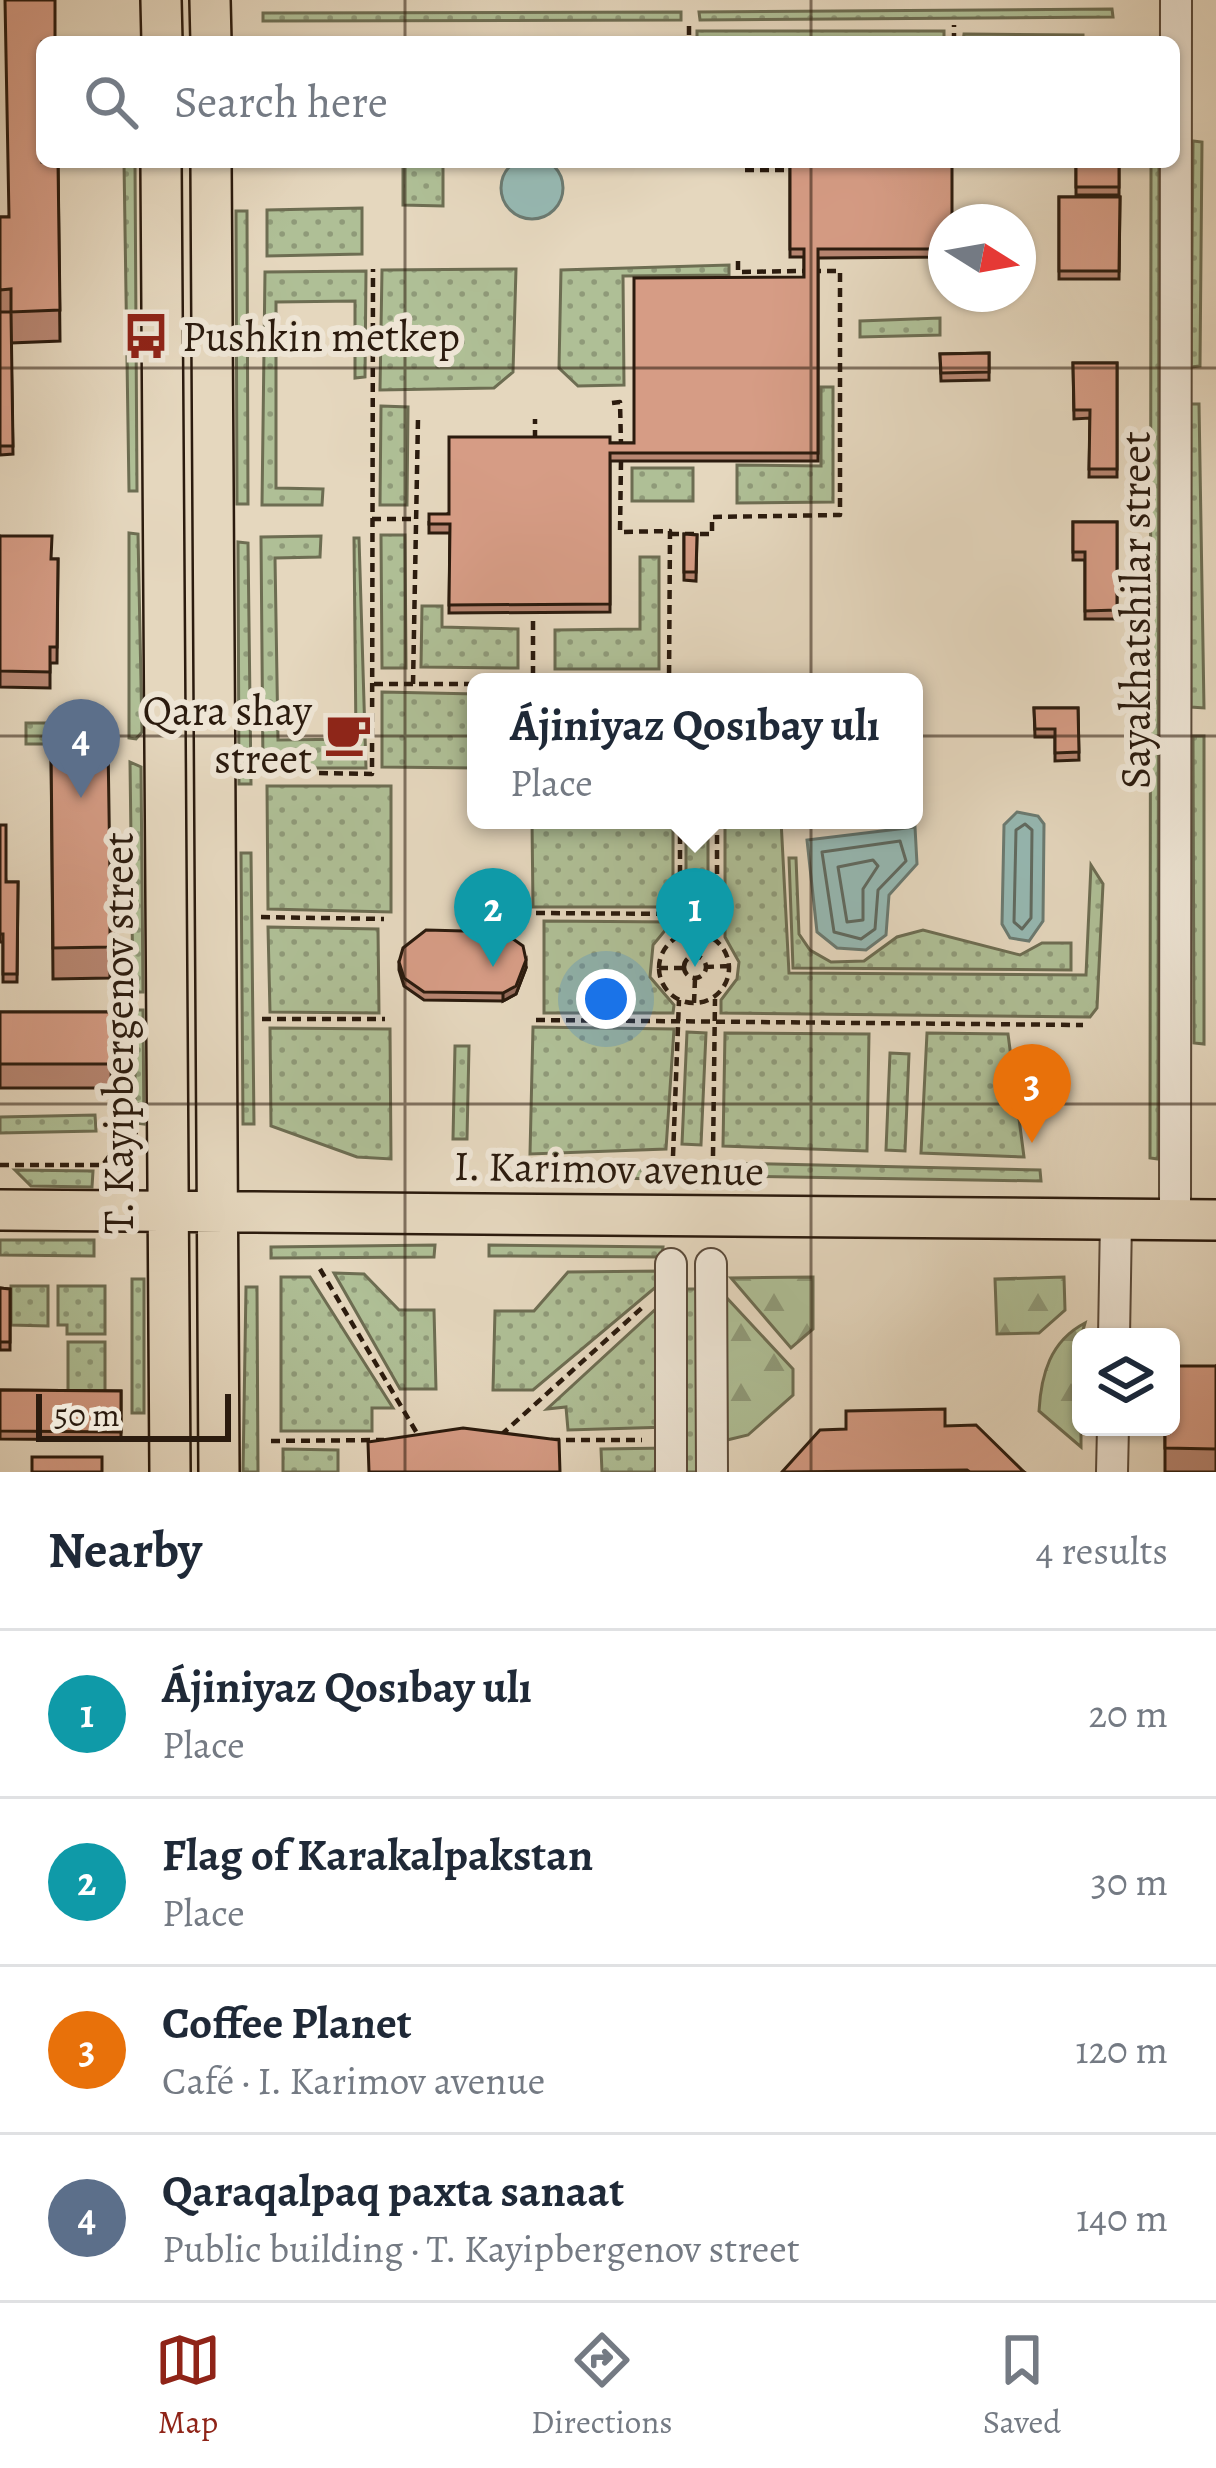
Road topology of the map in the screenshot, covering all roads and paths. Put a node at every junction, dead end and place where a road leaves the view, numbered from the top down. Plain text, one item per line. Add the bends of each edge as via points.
1 (161, 0) edge
2 (210, 0) edge
3 (1176, 0) edge
4 (954, 25) dead end
5 (689, 26) dead end
6 (161, 36) edge
7 (211, 36) edge
8 (689, 36) edge
9 (954, 36) edge
10 (1176, 36) edge
11 (161, 168) edge
12 (211, 168) edge
13 (1176, 168) edge
14 (746, 170) dead end
15 (790, 170) edge
16 (738, 261) dead end
17 (373, 268) dead end
18 (804, 271) edge
19 (818, 271) edge
20 (612, 403) dead end
21 (418, 419) dead end
22 (535, 419) dead end
23 (535, 445) edge
24 (621, 451) edge
25 (621, 461) edge
26 (371, 519) junction
27 (416, 519) junction
28 (670, 534) junction
29 (533, 621) dead end
30 (533, 673) edge
31 (669, 673) edge
32 (371, 684) junction
33 (413, 684) junction
34 (467, 684) edge
35 (260, 772) dead end
36 (680, 829) edge
37 (717, 829) edge
38 (536, 914) dead end
39 (680, 914) junction
40 (261, 917) dead end
41 (384, 919) dead end
42 (694, 932) junction
43 (680, 935) junction
44 (717, 940) junction
45 (694, 956) junction
46 (729, 966) junction
47 (705, 967) junction
48 (659, 968) junction
49 (684, 968) junction
50 (694, 978) junction
51 (716, 996) junction
52 (679, 1000) junction
53 (694, 1003) junction
54 (262, 1018) dead end
55 (385, 1019) dead end
56 (536, 1020) dead end
57 (678, 1021) junction
58 (715, 1022) junction
59 (1083, 1025) dead end
60 (144, 1131) dead end
61 (673, 1156) dead end
62 (713, 1156) dead end
63 (0, 1165) edge
64 (167, 1209) junction
65 (218, 1209) junction
66 (0, 1210) edge
67 (1116, 1220) junction
68 (1175, 1220) junction
69 (1216, 1220) edge
70 (711, 1264) dead end
71 (320, 1269) dead end
72 (671, 1273) joint
73 (1114, 1328) edge
74 (1113, 1436) edge
75 (518, 1439) edge
76 (540, 1439) edge
77 (671, 1441) junction
78 (271, 1442) dead end
79 (170, 1472) edge
80 (219, 1472) edge
81 (671, 1472) edge
82 (712, 1472) edge
83 (1112, 1472) edge

1 - 6 main road
2 - 7 main road
3 - 10 street, Sayakhatshilar street
4 - 9 path
5 - 8 path
11 - 64 main road, T. Kayipbergenov street
12 - 65 main road
13 - 68 street, Sayakhatshilar street
14 - 15 path
16 - 18 path via 738,272
17 - 26 path
19 - 28 path via 840,271 840,515 712,517 712,534
20 - 24 path via 620,402
21 - 27 path
22 - 23 path
25 - 28 path via 620,532
26 - 27 path
26 - 32 path
27 - 33 path
28 - 31 path
29 - 30 path
32 - 33 path
32 - 35 path via 372,774
33 - 34 path
36 - 39 path
37 - 44 path
38 - 39 path
39 - 43 path
40 - 41 path
42 - 43 path
42 - 44 path
42 - 45 path
43 - 48 path
44 - 46 path
45 - 47 path
45 - 49 path
46 - 47 path
46 - 51 path
47 - 50 path
48 - 49 path
48 - 52 path
49 - 50 path
50 - 53 path
51 - 53 path
51 - 58 path
52 - 53 path
52 - 57 path
54 - 55 path
56 - 57 path
57 - 58 path
57 - 61 path
58 - 59 path
58 - 62 path
60 - 63 path via 126,1132 103,1165
64 - 65 main road, I. Karimov avenue
64 - 66 main road, I. Karimov avenue
64 - 79 main road, T. Kayipbergenov street
65 - 67 main road, I. Karimov avenue
65 - 80 main road
67 - 68 main road, I. Karimov avenue
67 - 73 street
68 - 69 main road, I. Karimov avenue
70 - 82 street
71 - 78 path via 421,1439
72 - 75 path via 496,1439
72 - 77 street
74 - 83 street
76 - 77 path
77 - 81 street

